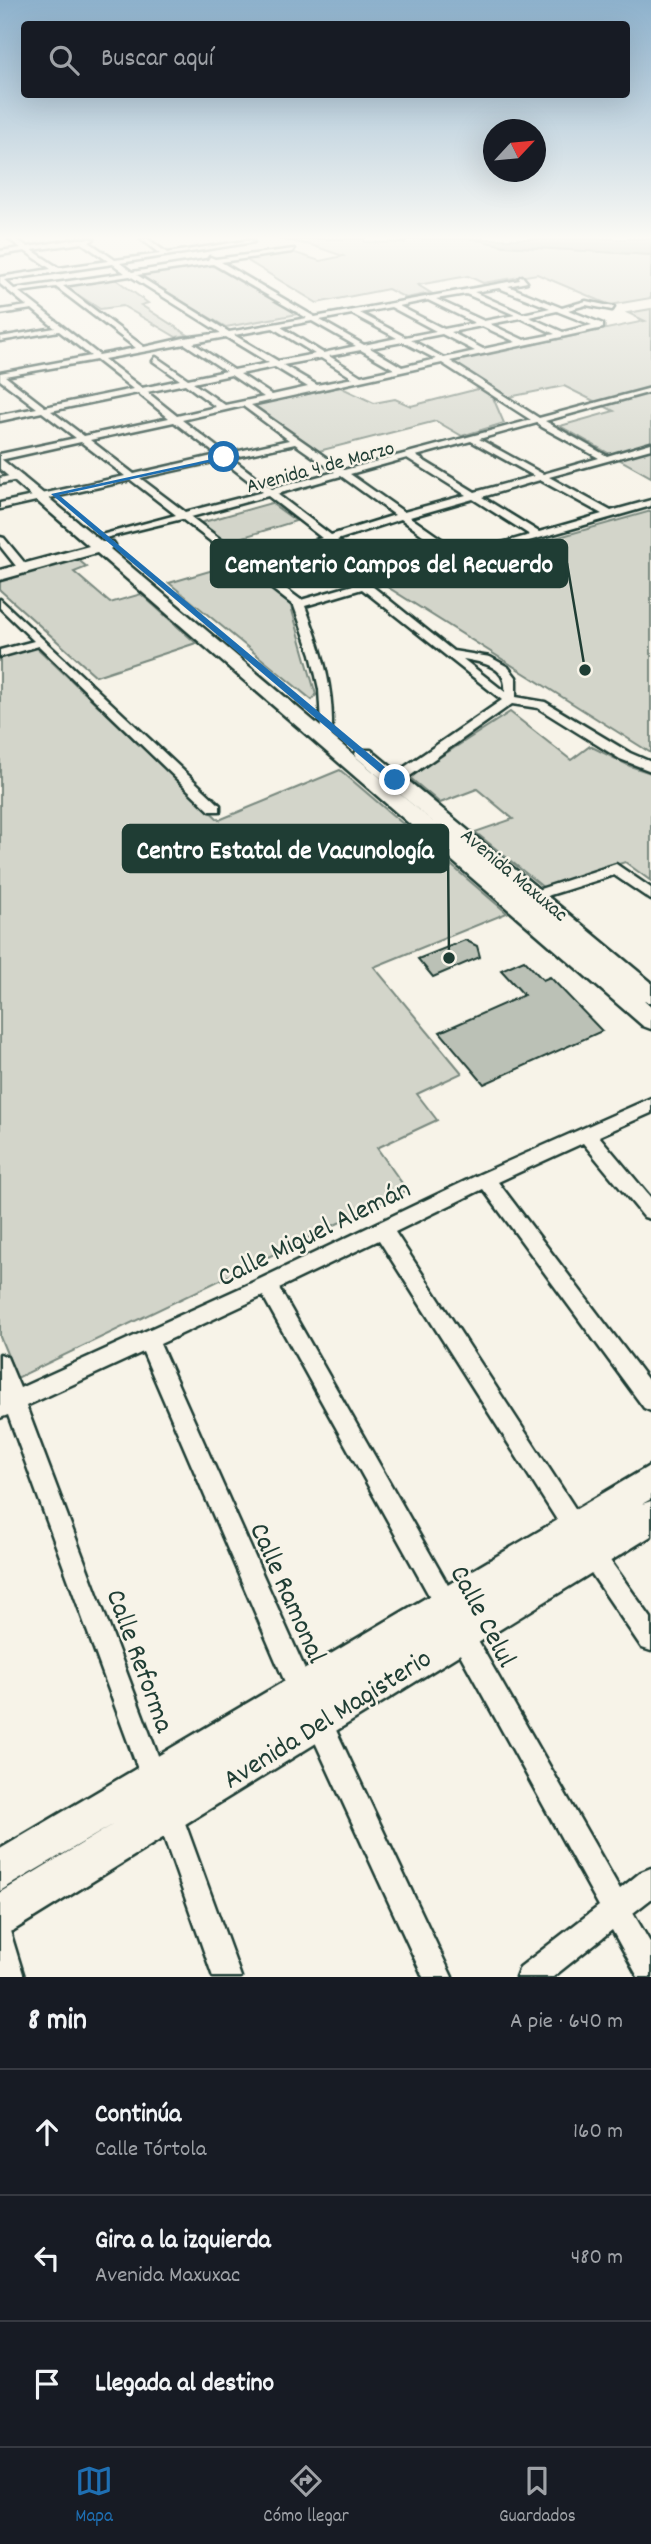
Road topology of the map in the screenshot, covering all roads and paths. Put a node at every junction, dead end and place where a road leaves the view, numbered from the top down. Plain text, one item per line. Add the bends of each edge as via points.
1 (42, 331) edge
2 (63, 331) edge
3 (118, 331) edge
4 (231, 331) edge
5 (233, 331) edge
6 (283, 331) edge
7 (335, 331) edge
8 (390, 331) edge
9 (442, 331) edge
10 (443, 331) edge
11 (499, 331) edge
12 (555, 331) edge
13 (575, 331) edge
14 (227, 332) junction
15 (562, 334) junction
16 (0, 339) edge
17 (405, 339) junction
18 (185, 340) junction
19 (524, 343) junction
20 (363, 347) junction
21 (140, 348) junction
22 (483, 352) junction
23 (321, 355) junction
24 (94, 356) junction
25 (156, 359) dead end
26 (446, 360) junction
27 (276, 363) junction
28 (402, 370) junction
29 (232, 372) junction
30 (0, 374) edge
31 (361, 379) junction
32 (187, 381) junction
33 (315, 388) junction
34 (139, 390) junction
35 (651, 390) edge
36 (642, 396) edge
37 (271, 398) junction
38 (245, 404) junction
39 (42, 409) junction
40 (224, 409) junction
41 (0, 418) edge
42 (176, 419) junction
43 (542, 422) junction
44 (82, 439) junction
45 (295, 441) junction
46 (478, 441) junction
47 (651, 446) edge
48 (2, 455) edge
49 (224, 457) junction
50 (414, 458) junction
51 (607, 458) junction
52 (544, 476) junction
53 (344, 477) junction
54 (133, 478) junction
55 (9, 479) edge
56 (47, 495) junction
57 (476, 496) junction
58 (274, 497) junction
59 (651, 503) edge
60 (0, 506) edge
61 (610, 514) junction
62 (402, 516) junction
63 (187, 520) junction
64 (537, 536) junction
65 (330, 539) junction
66 (0, 540) edge
67 (101, 543) junction
68 (462, 558) junction
69 (21, 565) junction
70 (247, 565) junction
71 (0, 566) edge
72 (0, 575) edge
73 (383, 581) junction
74 (365, 586) junction
75 (0, 602) edge
76 (299, 604) junction
77 (41, 642) junction
78 (0, 654) edge
79 (452, 654) junction
80 (510, 699) junction
81 (326, 733) junction
82 (651, 767) edge
83 (395, 780) junction
84 (215, 808) dead end
85 (651, 895) edge
86 (527, 902) junction
87 (651, 995) edge
88 (651, 1020) edge
89 (651, 1105) edge
90 (587, 1135) junction
91 (486, 1179) junction
92 (651, 1211) edge
93 (382, 1229) junction
94 (267, 1285) junction
95 (148, 1341) junction
96 (0, 1364) edge
97 (651, 1401) edge
98 (7, 1405) edge
99 (651, 1481) edge
100 (651, 1517) edge
101 (583, 1540) junction
102 (454, 1619) junction
103 (651, 1639) edge
104 (301, 1690) junction
105 (319, 1721) junction
106 (154, 1779) junction
107 (169, 1813) junction
108 (0, 1871) edge
109 (651, 1882) edge
110 (614, 1909) junction
111 (0, 1916) edge
112 (0, 1941) edge
113 (651, 1972) edge
114 (10, 1977) edge
115 (227, 1977) edge
116 (438, 1977) edge
117 (530, 1977) edge

1 - 16 street
2 - 24 street
3 - 21 street
4 - 14 street
5 - 14 street
6 - 23 street
7 - 20 street
8 - 17 street
9 - 17 street
10 - 22 street
11 - 19 street
12 - 15 street
13 - 15 street
14 - 18 street
14 - 27 street
15 - 19 street
17 - 20 street
17 - 26 street
18 - 21 street
18 - 29 street
19 - 22 street
20 - 23 street
20 - 28 street
21 - 24 street
22 - 26 street
23 - 27 street
23 - 31 street
24 - 30 street
24 - 34 street
25 - 32 street
26 - 28 street
26 - 43 street
27 - 29 street
27 - 33 street
28 - 31 street
29 - 32 street
29 - 37 street
30 - 39 street
31 - 33 street
32 - 34 street
32 - 40 street
33 - 37 street
34 - 39 street
34 - 42 street
35 - 36 street, Avenida 4 de Marzo
36 - 43 street, Avenida 4 de Marzo
37 - 38 street
38 - 40 street
38 - 45 street
39 - 41 street
39 - 44 street
40 - 42 street
42 - 44 street
42 - 49 street
43 - 46 street, Avenida 4 de Marzo
43 - 51 street
44 - 48 street
44 - 54 street
45 - 49 street
45 - 53 street
46 - 50 street, Avenida 4 de Marzo
46 - 52 street
47 - 51 street
48 - 55 main road, Avenida Maxuxac
48 - 56 main road, Avenida Maxuxac
49 - 54 street
49 - 58 street
50 - 53 street, Avenida 4 de Marzo
50 - 57 street
51 - 52 street
52 - 57 street
52 - 61 street
53 - 58 street, Avenida 4 de Marzo
53 - 62 street
54 - 56 street
54 - 63 street
55 - 56 main road, Avenida Maxuxac
56 - 60 street
56 - 67 main road, Avenida Maxuxac
57 - 62 street
57 - 64 street
58 - 63 street, Avenida 4 de Marzo
58 - 65 street
59 - 61 street
61 - 64 street
62 - 65 street
62 - 68 street
63 - 67 street, Avenida 4 de Marzo
63 - 70 street
64 - 68 street
65 - 70 street
65 - 73 street
66 - 69 street
67 - 69 main road, Avenida 4 de Marzo
67 - 81 main road, Avenida Maxuxac
68 - 73 street
69 - 71 main road, Avenida 4 de Marzo
69 - 72 main road, Avenida 4 de Marzo
70 - 76 street
73 - 74 street
74 - 76 street
74 - 79 street
75 - 77 street
76 - 81 street via 313,641
77 - 78 street
77 - 84 street
79 - 80 street
79 - 80 street via 489,659 502,667 511,676
80 - 82 street via 541,705
80 - 83 street
81 - 83 main road, Avenida Maxuxac
81 - 86 main road, Avenida Maxuxac
83 - 86 main road, Avenida Maxuxac
85 - 86 street via 616,869
86 - 87 main road, Avenida Maxuxac
86 - 88 main road, Avenida Maxuxac
89 - 90 street, Calle Miguel Alemán
90 - 91 street, Calle Miguel Alemán
90 - 92 street
91 - 93 street, Calle Miguel Alemán
91 - 97 street
93 - 94 street, Calle Miguel Alemán
93 - 101 street
94 - 95 street, Calle Miguel Alemán
94 - 102 street, Calle Celul
95 - 98 street, Calle Miguel Alemán
95 - 104 street, Calle Ramonal
96 - 98 street, Calle Reforma
98 - 106 street, Calle Reforma
99 - 101 main road, Avenida Del Magisterio
100 - 101 main road, Avenida Del Magisterio
101 - 102 main road, Avenida Del Magisterio
101 - 103 street
102 - 104 main road, Avenida Del Magisterio
102 - 105 main road, Avenida Del Magisterio
102 - 110 street, Calle Celul
104 - 105 street, Calle Ramonal
104 - 106 main road, Avenida Del Magisterio
105 - 107 main road, Avenida Del Magisterio
105 - 116 street, Calle Ramonal
106 - 107 street, Calle Reforma
106 - 108 main road, Avenida Del Magisterio
107 - 111 main road, Avenida Del Magisterio
107 - 115 street, Calle Reforma
109 - 110 street
110 - 113 street, Calle Celul
110 - 117 street
112 - 114 street

